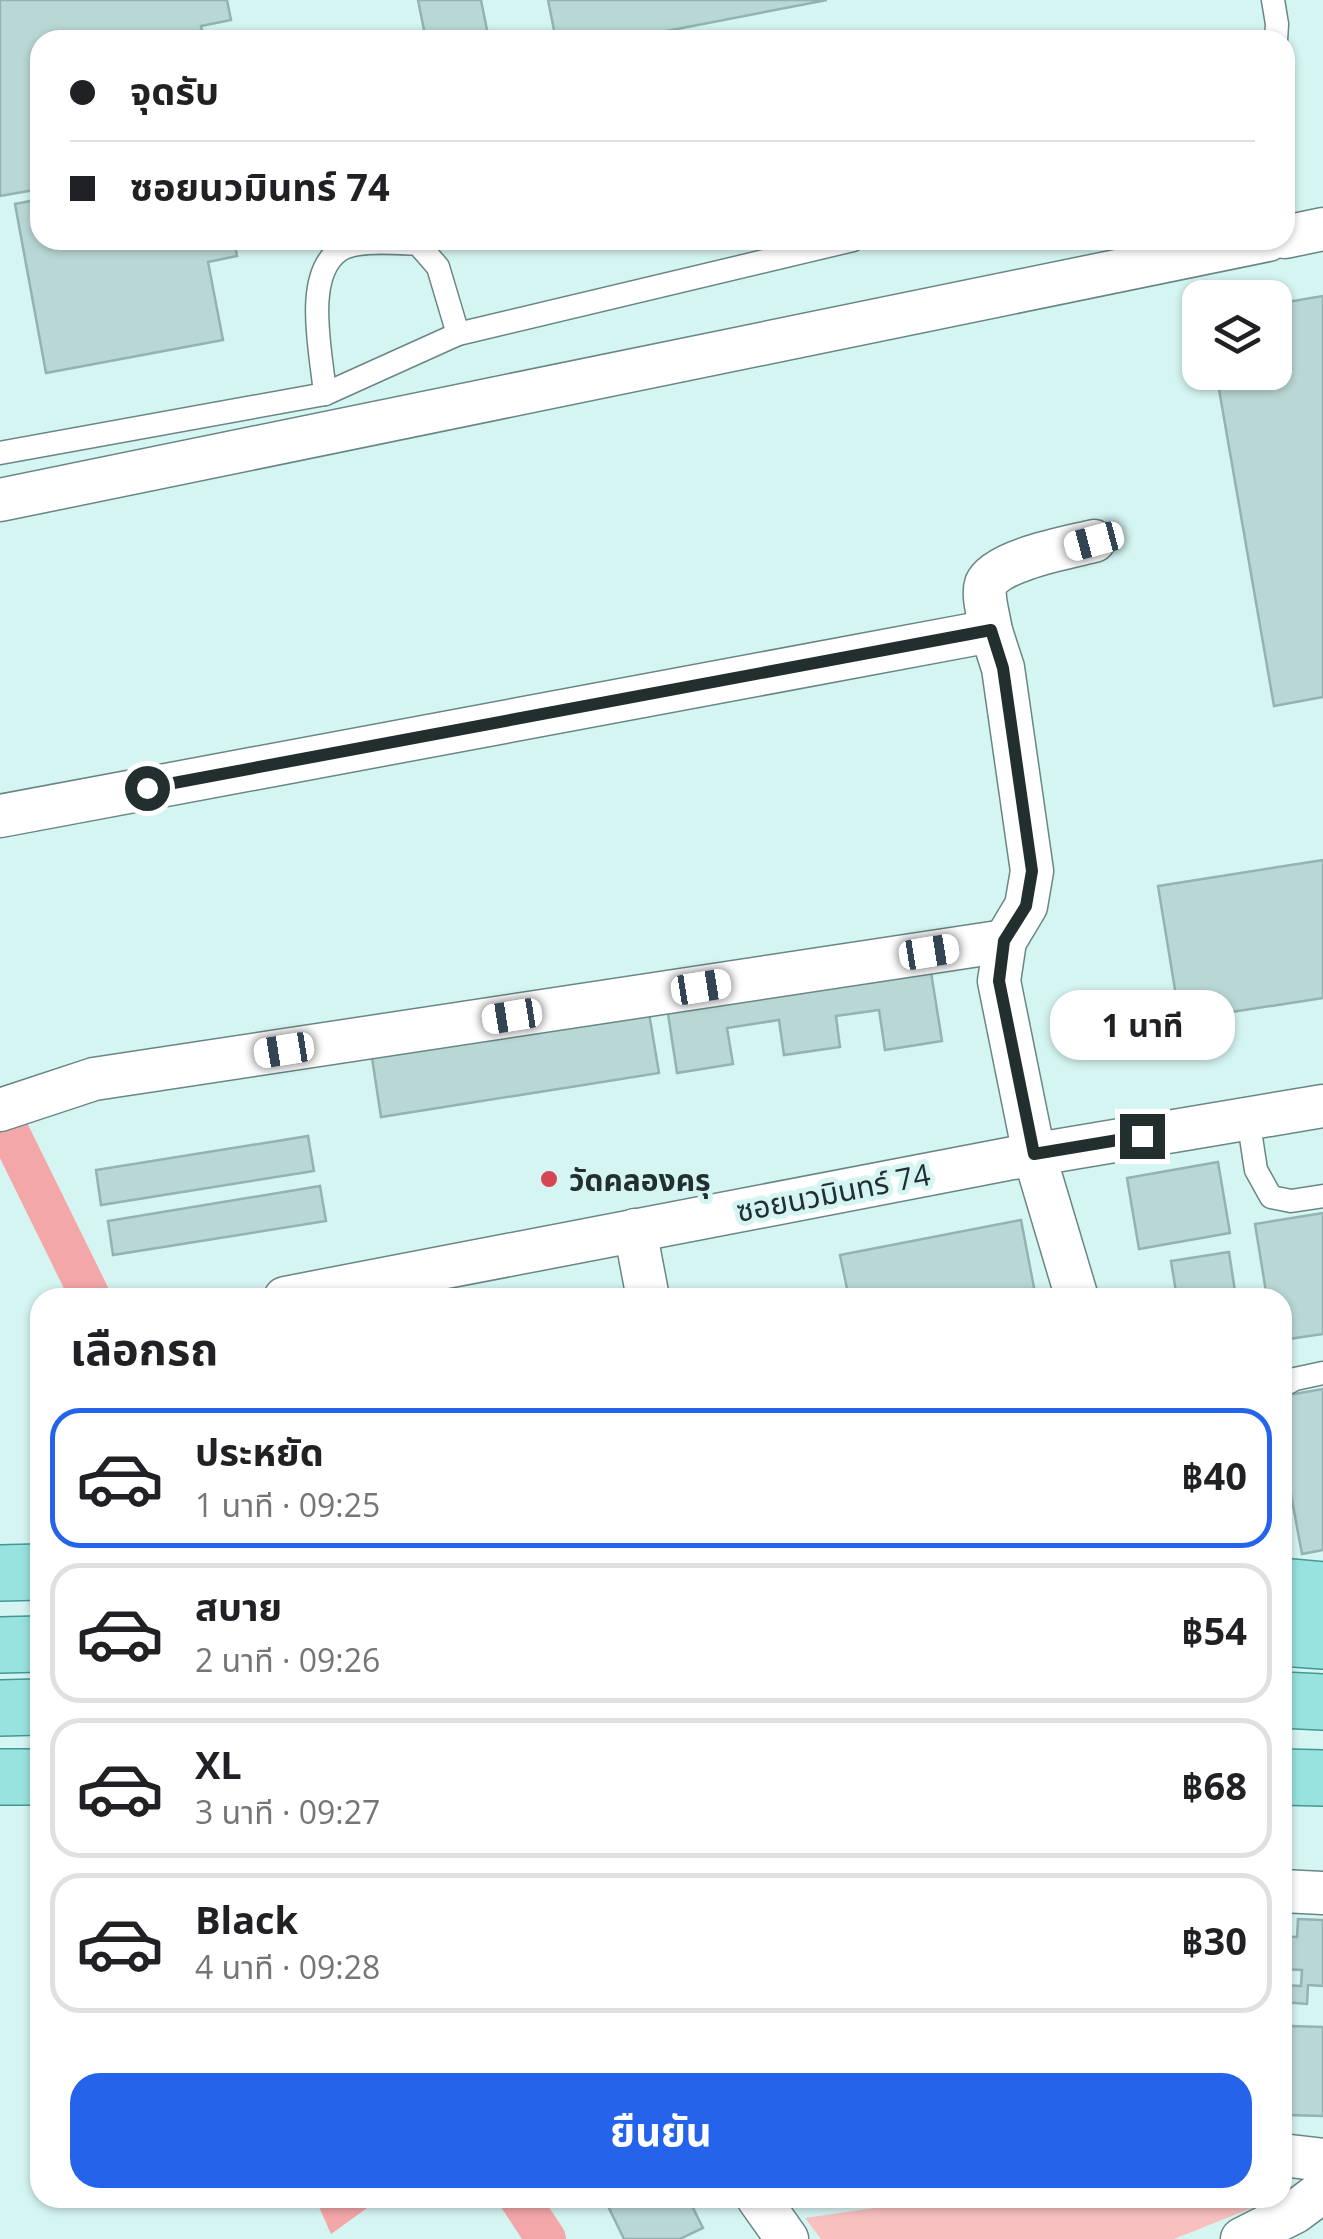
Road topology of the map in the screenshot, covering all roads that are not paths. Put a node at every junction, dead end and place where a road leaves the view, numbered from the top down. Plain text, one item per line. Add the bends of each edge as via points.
1 (1273, 0) edge
2 (1277, 30) edge
3 (1323, 229) edge
4 (1295, 234) edge
5 (340, 250) edge
6 (423, 250) edge
7 (811, 250) edge
8 (1219, 250) edge
9 (458, 334) junction
10 (326, 394) junction
11 (0, 453) edge
12 (0, 500) edge
13 (1094, 541) dead end
14 (991, 630) junction
15 (0, 816) edge
16 (1004, 941) junction
17 (1323, 1106) edge
18 (0, 1110) edge
19 (1248, 1118) junction
20 (1034, 1154) junction
21 (1323, 1196) edge
22 (636, 1230) junction
23 (337, 1288) edge
24 (646, 1288) edge
25 (1074, 1288) edge
26 (1323, 1373) edge
27 (1292, 1380) edge
28 (30, 1572) edge
29 (0, 1573) edge
30 (1292, 1587) edge
31 (1323, 1590) edge
32 (1292, 1639) edge
33 (1323, 1641) edge
34 (0, 1644) edge
35 (30, 1644) edge
36 (1292, 1700) edge
37 (1323, 1702) edge
38 (30, 1707) edge
39 (0, 1708) edge
40 (0, 1777) edge
41 (30, 1777) edge
42 (1292, 1777) edge
43 (1323, 1778) edge
44 (1292, 1891) edge
45 (1323, 1893) edge
46 (1292, 2156) edge
47 (1323, 2160) edge
48 (1323, 2192) edge
49 (1242, 2239) edge

1 - 2 lane
3 - 4 street
5 - 10 lane via 316,295
6 - 9 lane via 438,266
7 - 9 lane
8 - 12 street
9 - 10 lane
10 - 11 lane
13 - 14 street via 993,573 984,588
14 - 15 street
14 - 16 street via 1003,668 1032,871 1026,906
16 - 18 street via 94,1079
16 - 20 street via 999,981
17 - 19 street, ซอยนวมินทร์ 74
19 - 20 street, ซอยนวมินทร์ 74
19 - 21 lane via 1256,1170 1271,1197
20 - 22 street, ซอยนวมินทร์ 74
20 - 25 street
22 - 23 street, ซอยนวมินทร์ 74
22 - 24 street
26 - 27 lane
28 - 29 main road
30 - 31 main road
32 - 33 main road
34 - 35 main road
36 - 37 main road
38 - 39 main road
40 - 41 main road
42 - 43 main road
44 - 45 street
46 - 47 street
48 - 49 street

